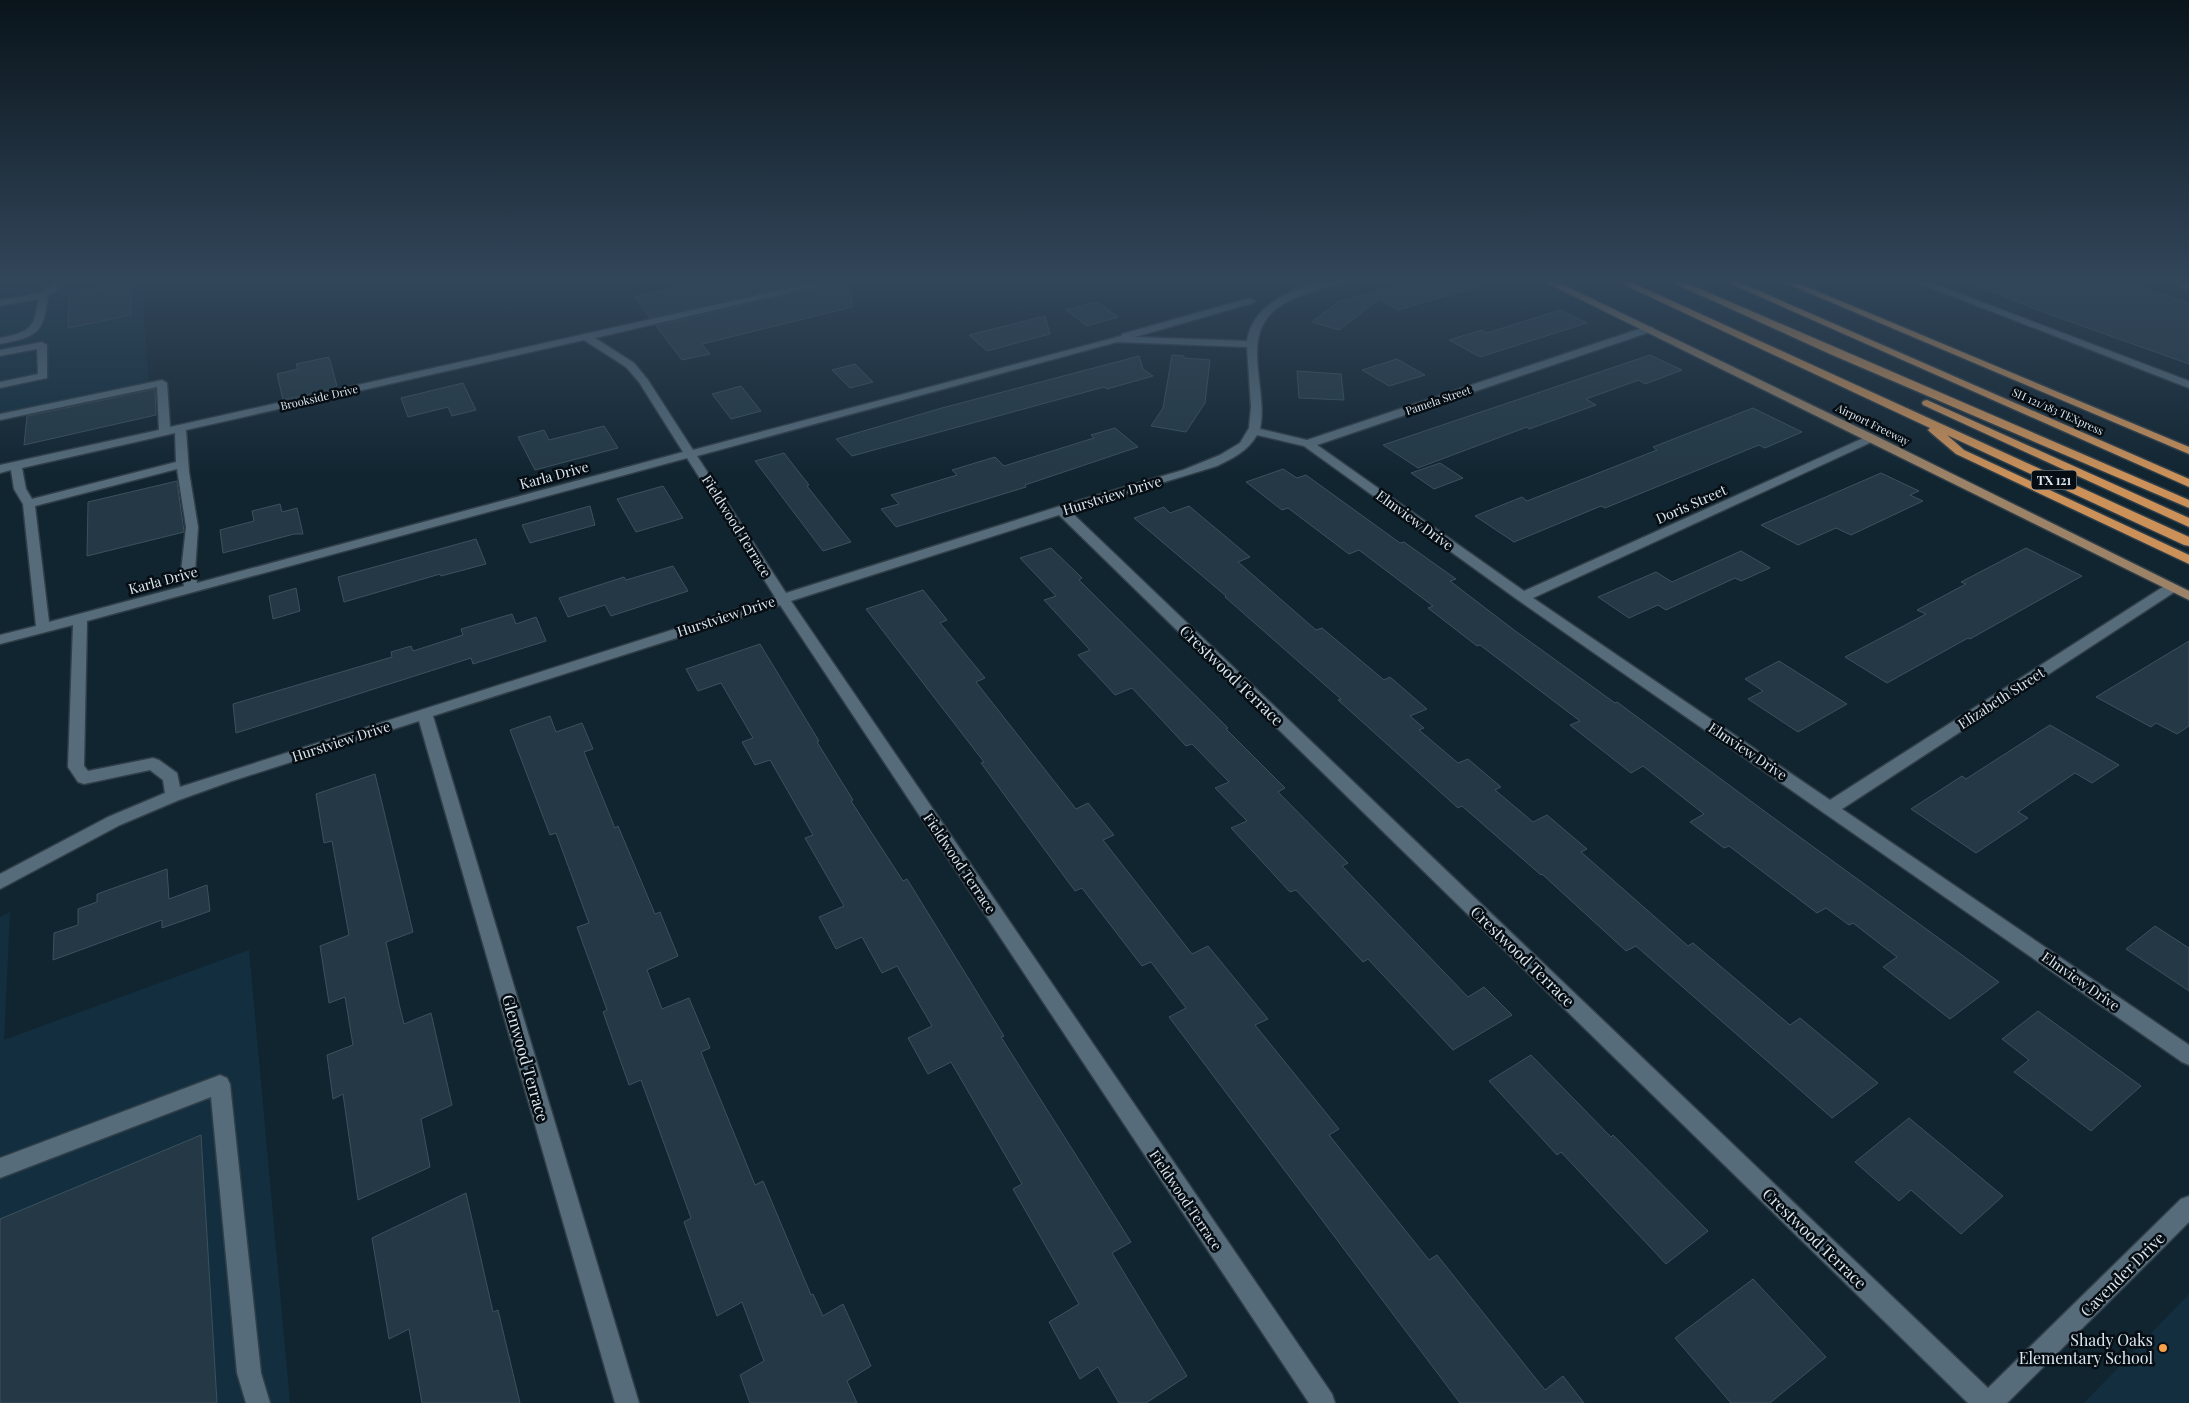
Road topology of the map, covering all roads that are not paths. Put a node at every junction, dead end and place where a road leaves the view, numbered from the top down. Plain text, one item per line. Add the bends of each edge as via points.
1 (553, 344) edge
2 (598, 344) edge
3 (1097, 344) edge
4 (1252, 344) edge
5 (1603, 344) edge
6 (1681, 344) edge
7 (1759, 344) edge
8 (1817, 344) edge
9 (1873, 344) edge
10 (1936, 344) edge
11 (2083, 344) edge
12 (42, 345) joint
13 (1834, 352) junction
14 (0, 353) edge
15 (19, 381) junction
16 (0, 385) edge
17 (2189, 385) edge
18 (0, 392) edge
19 (0, 417) edge
20 (1920, 418) junction
21 (180, 428) junction
22 (1254, 431) junction
23 (165, 432) junction
24 (1872, 438) junction
25 (1308, 444) junction
26 (2189, 451) edge
27 (691, 453) junction
28 (183, 464) junction
29 (16, 466) junction
30 (0, 469) edge
31 (2189, 483) edge
32 (29, 504) junction
33 (2189, 504) edge
34 (1061, 510) junction
35 (2189, 523) edge
36 (2189, 542) edge
37 (2189, 560) edge
38 (191, 588) junction
39 (2171, 588) junction
40 (2189, 596) edge
41 (1523, 597) junction
42 (782, 598) junction
43 (80, 618) junction
44 (43, 628) junction
45 (0, 640) edge
46 (425, 714) junction
47 (173, 796) junction
48 (1831, 808) junction
49 (0, 882) edge
50 (2189, 1056) edge
51 (0, 1168) edge
52 (2189, 1207) edge
53 (258, 1403) edge
54 (627, 1403) edge
55 (1323, 1403) edge
56 (1986, 1403) edge
57 (1990, 1403) edge

1 - 21 street, Brookside Drive
2 - 27 street, Fieldwood Terrace via 630,365 643,380
3 - 27 street, Karla Drive
4 - 22 street via 1257,425
5 - 25 street, Pamela Street
6 - 24 main road, Airport Freeway
7 - 20 highway, Airport Freeway / TX 121
8 - 13 highway
9 - 31 highway, SH 121/183 TEXpress
10 - 26 highway
11 - 17 street
12 - 14 street
12 - 15 street via 43,376
13 - 33 highway
13 - 35 highway via 1862,372
15 - 16 street
15 - 18 street via 19,388
19 - 23 street via 162,383
20 - 36 highway, Airport Freeway / TX 121
20 - 37 highway via 1960,452
21 - 23 street, Brookside Drive
21 - 28 street
22 - 25 street
22 - 34 street, Hurstview Drive via 1237,450 1194,470
23 - 29 street, Brookside Drive
24 - 39 main road, Airport Freeway
24 - 41 street, Doris Street
25 - 41 street, Elmview Drive
27 - 38 street, Karla Drive
27 - 42 street, Fieldwood Terrace
28 - 32 street
28 - 38 street via 192,527 188,572
29 - 30 street, Brookside Drive
29 - 32 street via 20,489
32 - 44 street
34 - 42 street, Hurstview Drive
34 - 56 street, Crestwood Terrace
38 - 43 street, Karla Drive
39 - 40 main road, Airport Freeway
39 - 48 street, Elizabeth Street
41 - 48 street, Elmview Drive
42 - 46 street, Hurstview Drive
42 - 55 street, Fieldwood Terrace
43 - 44 street, Karla Drive
43 - 47 street via 76,767 84,778 153,764 170,777
44 - 45 street, Karla Drive
46 - 47 street, Hurstview Drive
46 - 54 street, Glenwood Terrace
47 - 49 street, Hurstview Drive via 114,821
48 - 50 street, Elmview Drive
51 - 53 street via 220,1084 248,1373
52 - 57 street, Cavender Drive

